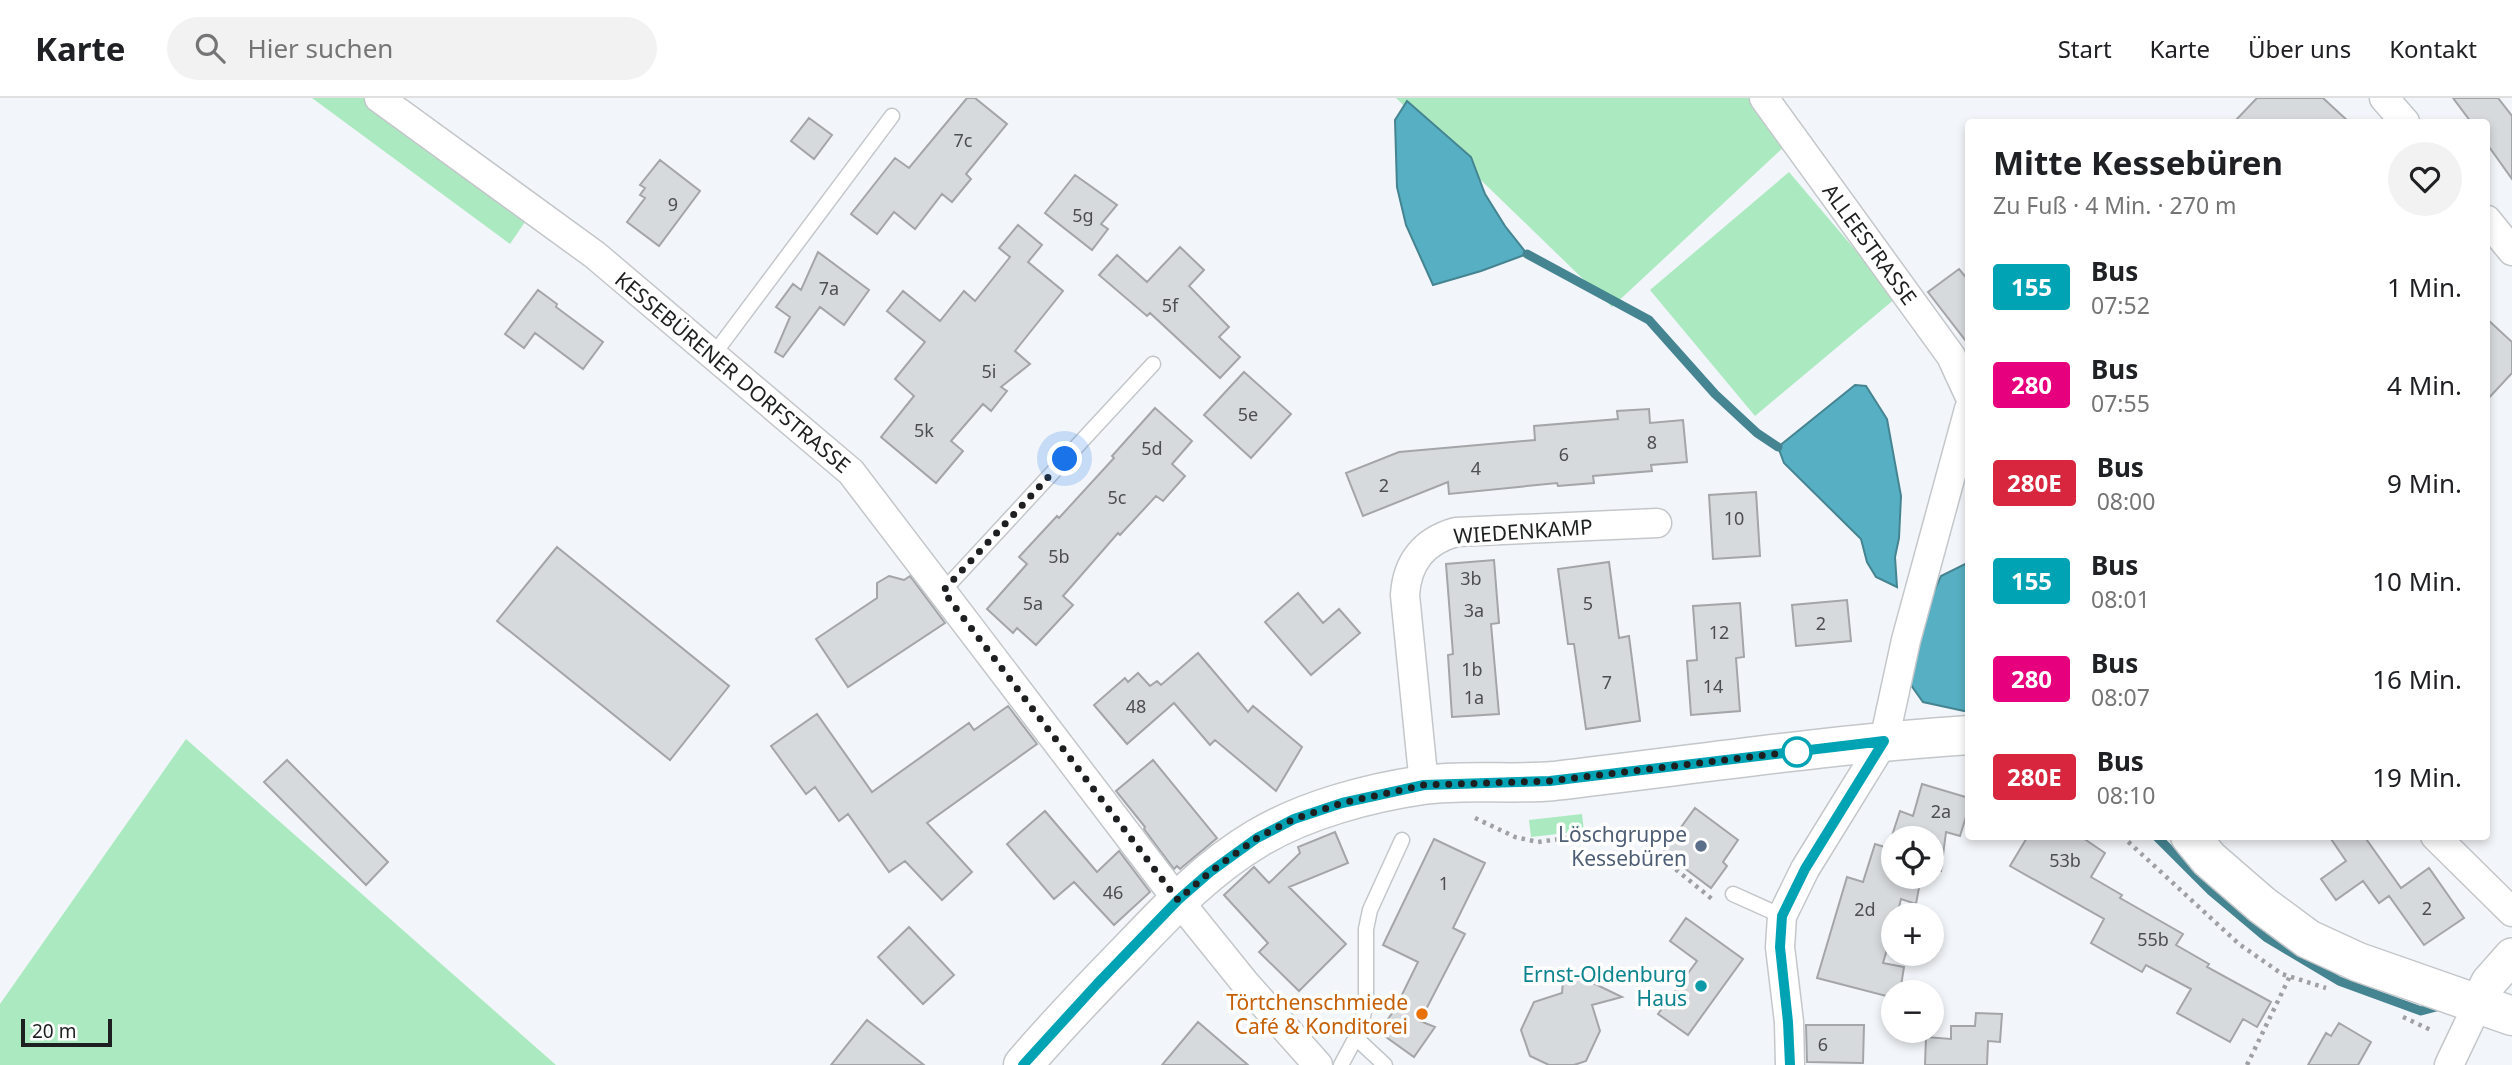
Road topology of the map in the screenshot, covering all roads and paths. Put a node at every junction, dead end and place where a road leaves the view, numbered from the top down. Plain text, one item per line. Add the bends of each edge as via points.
1 (379, 98) edge
2 (1764, 98) edge
3 (2384, 98) edge
4 (892, 116) dead end
5 (2402, 119) edge
6 (2490, 224) edge
7 (2512, 250) edge
8 (714, 354) junction
9 (1153, 364) dead end
10 (1965, 387) edge
11 (1965, 424) edge
12 (1657, 523) dead end
13 (943, 591) junction
14 (1965, 735) edge
15 (1884, 741) junction
16 (1437, 785) junction
17 (1402, 840) dead end
18 (2192, 840) edge
19 (2439, 840) edge
20 (1733, 894) joint
21 (1178, 900) junction
22 (2512, 912) edge
23 (1782, 916) junction
24 (2512, 956) edge
25 (2290, 976) dead end
26 (2495, 1010) edge
27 (1356, 1038) junction
28 (1302, 1059) edge
29 (1023, 1065) edge
30 (1341, 1065) edge
31 (1385, 1065) edge
32 (1790, 1065) edge
33 (2247, 1065) edge
34 (2449, 1065) edge

1 - 8 street, KESSEBÜRENER DORFSTRASSE via 595,255
2 - 10 street, ALLEESTRASSE via 1951,356
3 - 5 street
4 - 8 lane
6 - 7 street
8 - 13 street, KESSEBÜRENER DORFSTRASSE via 851,472
9 - 13 lane
11 - 15 street via 1906,640
12 - 16 street, WIEDENKAMP via 1457,532 1442,536 1418,555 1406,581 1405,596
13 - 21 street, KESSEBÜRENER DORFSTRASSE
14 - 15 main road
15 - 16 main road via 1550,781
15 - 23 street via 1805,869
16 - 20 path via 1469,816 1515,837 1538,842 1635,832 1712,899
16 - 21 main road via 1342,803 1294,819 1257,838
17 - 27 lane via 1370,910 1366,1000
18 - 26 main road via 2262,905 2308,939
19 - 22 street
20 - 23 lane
21 - 28 street, KESSEBÜRENER DORFSTRASSE
21 - 29 main road
23 - 32 street via 1780,947
24 - 26 street via 2489,982
25 - 33 path
26 - 34 street
27 - 30 lane
27 - 31 lane

